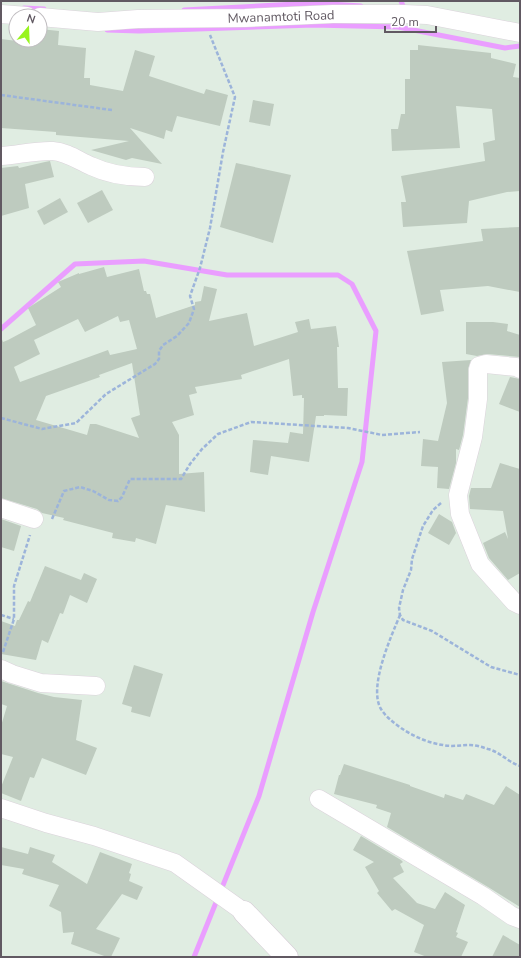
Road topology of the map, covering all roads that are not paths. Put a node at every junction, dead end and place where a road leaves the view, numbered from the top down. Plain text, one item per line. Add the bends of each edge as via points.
1 (424, 8) edge
2 (48, 18) edge
3 (520, 33) edge
4 (1, 156) edge
5 (145, 176) dead end
6 (520, 369) edge
7 (1, 508) edge
8 (34, 519) road end
9 (520, 605) edge
10 (1, 669) edge
11 (96, 686) dead end
12 (319, 799) dead end
13 (1, 808) edge
14 (244, 912) joint
15 (520, 919) edge
16 (287, 957) edge

1 - 2 street, Mwanamtoti Road via 245,18 98,22
1 - 3 street, Mwanamtoti Road
4 - 5 street via 54,151 112,173
6 - 9 street via 486,364 479,366 473,437 458,495 460,514 480,564 514,602
7 - 8 street
10 - 11 street via 41,683
12 - 15 street
13 - 14 street via 175,863
14 - 16 street

